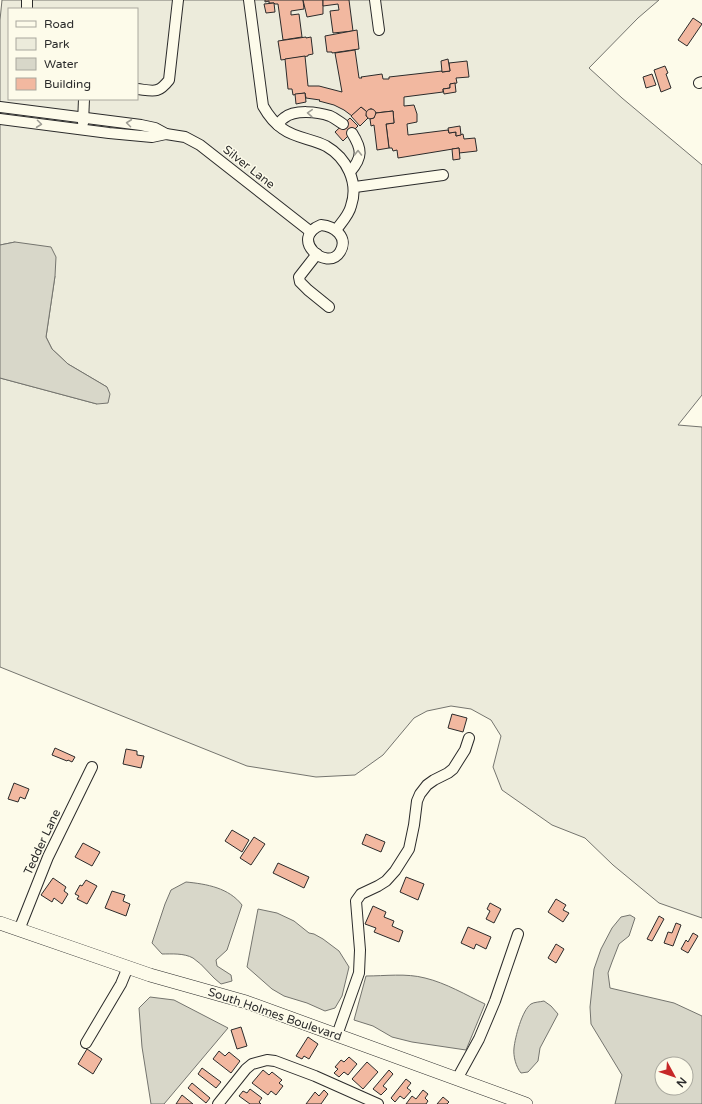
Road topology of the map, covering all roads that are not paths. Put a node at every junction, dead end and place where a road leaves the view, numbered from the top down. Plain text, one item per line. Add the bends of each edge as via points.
1 (178, 0) edge
2 (249, 0) edge
3 (375, 0) edge
4 (379, 30) dead end
5 (138, 89) edge
6 (84, 100) edge
7 (0, 107) edge
8 (83, 117) junction
9 (0, 119) edge
10 (343, 124) dead end
11 (278, 125) junction
12 (82, 130) junction
13 (352, 132) dead end
14 (166, 134) junction
15 (350, 172) junction
16 (443, 175) dead end
17 (355, 187) junction
18 (336, 230) junction
19 (311, 232) junction
20 (317, 254) junction
21 (329, 307) dead end
22 (469, 738) dead end
23 (92, 767) dead end
24 (0, 923) edge
25 (19, 930) junction
26 (518, 934) dead end
27 (128, 967) junction
28 (337, 1035) junction
29 (86, 1043) dead end
30 (457, 1079) junction
31 (222, 1102) edge
32 (378, 1104) edge
33 (526, 1104) edge

1 - 5 street via 169,80 163,88 154,91
2 - 11 street via 263,106
3 - 4 street
6 - 8 street
7 - 8 street, Silver Lane
8 - 12 street
14 -> 8 street, Silver Lane via 141,125
9 -> 12 street, Silver Lane
10 -> 11 street via 322,114 300,112 284,118
11 - 15 street via 283,130 325,146 340,156
12 - 14 street, Silver Lane via 152,137
15 -> 13 street via 360,154
14 - 19 street, Silver Lane via 185,137 200,145
15 - 17 street
16 - 17 street
17 - 18 street via 351,207
18 - 19 street via 321,225
18 - 20 street via 342,237 340,253 326,258
19 - 20 street via 308,242
20 - 21 street via 300,277 300,282
22 - 28 street via 453,769 427,785 416,801 408,850 395,871 382,883 361,894 356,901 359,973
23 - 25 street, Tedder Lane via 48,857
24 - 25 main road, South Holmes Boulevard
25 - 27 main road, South Holmes Boulevard
26 - 30 street via 482,1033
27 - 28 main road, South Holmes Boulevard via 246,1002
27 - 29 street via 121,984
28 - 30 main road, South Holmes Boulevard
30 - 33 main road, South Holmes Boulevard
31 - 32 street via 246,1069 252,1064 267,1060 315,1076

